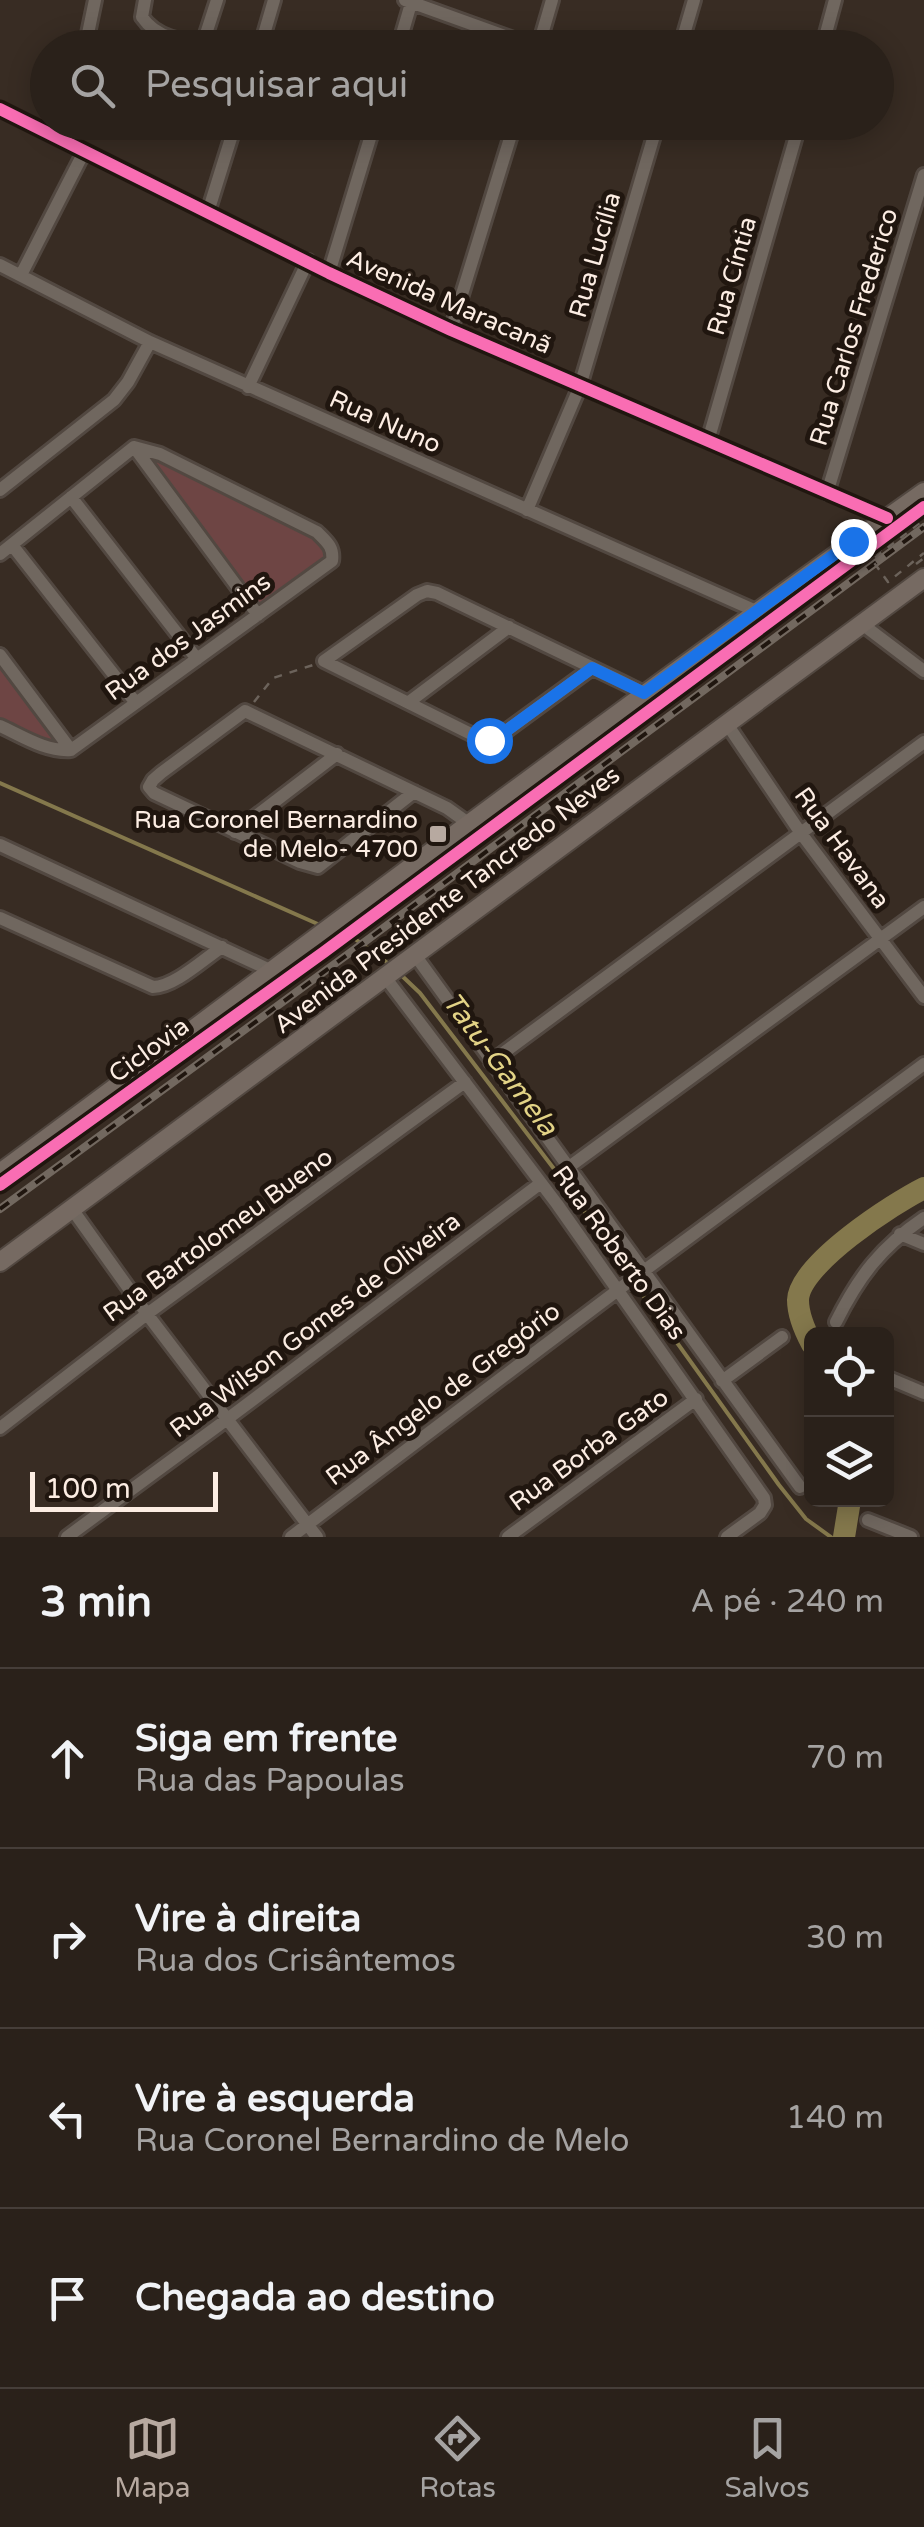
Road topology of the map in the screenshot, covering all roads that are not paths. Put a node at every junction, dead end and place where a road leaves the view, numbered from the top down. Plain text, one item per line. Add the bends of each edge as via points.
1 (96, 0) edge
2 (145, 0) edge
3 (217, 0) edge
4 (274, 0) edge
5 (552, 0) edge
6 (694, 0) edge
7 (835, 0) edge
8 (410, 1) edge
9 (90, 30) edge
10 (152, 30) edge
11 (207, 30) edge
12 (265, 30) edge
13 (403, 30) edge
14 (489, 30) edge
15 (543, 30) edge
16 (685, 30) edge
17 (827, 30) edge
18 (0, 109) edge
19 (30, 124) edge
20 (62, 140) edge
21 (230, 140) edge
22 (370, 140) edge
23 (510, 140) edge
24 (653, 140) edge
25 (795, 140) edge
26 (66, 142) joint
27 (84, 152) junction
28 (924, 175) edge
29 (208, 212) junction
30 (912, 213) junction
31 (924, 227) edge
32 (308, 260) junction
33 (0, 265) edge
34 (329, 273) junction
35 (21, 276) junction
36 (452, 330) junction
37 (150, 342) junction
38 (248, 386) junction
39 (580, 386) junction
40 (708, 442) junction
41 (134, 446) junction
42 (0, 490) edge
43 (924, 492) edge
44 (827, 493) junction
45 (71, 498) junction
46 (527, 510) junction
47 (887, 518) junction
48 (6, 550) edge
49 (924, 578) edge
50 (756, 612) junction
51 (258, 615) junction
52 (862, 624) junction
53 (509, 627) junction
54 (0, 654) edge
55 (197, 659) junction
56 (592, 668) junction
57 (924, 671) edge
58 (644, 693) junction
59 (409, 702) junction
60 (136, 704) junction
61 (728, 724) junction
62 (0, 726) edge
63 (924, 742) edge
64 (71, 750) junction
65 (338, 754) junction
66 (414, 792) junction
67 (468, 823) junction
68 (235, 832) junction
69 (800, 832) junction
70 (0, 845) edge
71 (924, 907) edge
72 (0, 918) edge
73 (881, 938) junction
74 (222, 947) junction
75 (413, 956) junction
76 (272, 972) junction
77 (387, 976) junction
78 (924, 997) edge
79 (491, 1062) junction
80 (924, 1064) edge
81 (465, 1082) junction
82 (569, 1168) junction
83 (0, 1173) edge
84 (541, 1183) junction
85 (72, 1209) junction
86 (924, 1218) edge
87 (900, 1234) junction
88 (924, 1244) edge
89 (0, 1262) edge
90 (643, 1272) junction
91 (620, 1288) junction
92 (146, 1314) junction
93 (836, 1322) dead end
94 (782, 1338) dead end
95 (722, 1381) junction
96 (894, 1381) edge
97 (924, 1393) edge
98 (696, 1400) junction
99 (226, 1420) junction
100 (0, 1428) edge
101 (800, 1488) dead end
102 (868, 1520) dead end
103 (307, 1525) junction
104 (66, 1537) edge
105 (290, 1537) edge
106 (317, 1537) edge
107 (508, 1537) edge
108 (726, 1537) edge
109 (911, 1537) edge

1 - 9 street
2 - 10 street via 142,17
3 - 11 street
4 - 12 street
5 - 15 street
6 - 16 street
7 - 17 street
8 - 13 street
8 - 14 street
18 - 19 street, Avenida Maracanã
20 - 26 street, Avenida Maracanã
21 - 29 street
22 - 34 street
23 - 36 street
24 - 39 street, Rua Lucília
25 - 40 street, Rua Cíntia
26 - 27 street, Avenida Maracanã
27 - 29 street, Avenida Maracanã
27 - 35 street
28 - 30 street, Rua Carlos Frederico
29 - 32 street, Avenida Maracanã
30 - 31 street
30 - 44 street, Rua Carlos Frederico
32 - 34 street, Avenida Maracanã
32 - 38 street
33 - 35 street, Rua Nuno
34 - 36 street, Avenida Maracanã
35 - 37 street, Rua Nuno
36 - 39 street, Avenida Maracanã
37 - 38 street, Rua Nuno
37 - 42 street via 114,400
38 - 46 street, Rua Nuno
39 - 40 street, Avenida Maracanã
39 - 46 street, Rua Lucília
40 - 44 street, Avenida Maracanã
41 - 45 street
41 - 51 street
41 - 51 street, Rua dos Jasmins via 329,543 332,561
43 - 47 main road
44 - 47 street, Avenida Maracanã
45 - 48 street
45 - 55 street
46 - 50 street, Rua Nuno
47 - 50 main road
48 - 60 street
49 - 52 main road, Avenida Presidente Tancredo Neves
50 - 58 main road
51 - 55 street, Rua dos Jasmins
52 - 57 street
52 - 61 main road, Avenida Presidente Tancredo Neves
53 - 56 street
53 - 59 street
53 - 59 street via 427,591 324,662
54 - 64 street
55 - 60 street, Rua dos Jasmins
56 - 58 street
56 - 59 street via 495,739
58 - 67 main road
60 - 64 street, Rua dos Jasmins
61 - 69 street, Rua Havana
61 - 75 main road, Avenida Presidente Tancredo Neves
62 - 64 street via 48,748
63 - 69 street
65 - 66 street
65 - 68 street
65 - 68 street via 246,711 152,780 154,794
66 - 67 street
66 - 68 street via 318,867
67 - 76 main road
69 - 73 street, Rua Havana
69 - 79 street
70 - 74 street
71 - 73 street
72 - 74 street via 153,988 173,982
73 - 78 street, Rua Havana
73 - 82 street
74 - 76 street
75 - 77 main road, Avenida Presidente Tancredo Neves
75 - 79 street, Rua Roberto Dias
76 - 83 main road
77 - 81 street, Rua Roberto Dias
77 - 85 main road, Avenida Presidente Tancredo Neves
79 - 82 street, Rua Roberto Dias
80 - 90 street
81 - 84 street, Rua Roberto Dias
81 - 92 street, Rua Bartolomeu Bueno
82 - 90 street, Rua Roberto Dias
84 - 91 street, Rua Roberto Dias
84 - 99 street, Rua Wilson Gomes de Oliveira
85 - 89 main road, Avenida Presidente Tancredo Neves
85 - 92 street
86 - 87 street
87 - 88 street
87 - 93 street via 861,1277
90 - 91 street, Rua Ângelo de Gregório
90 - 95 street, Rua Roberto Dias
91 - 98 street, Rua Roberto Dias
91 - 103 street, Rua Ângelo de Gregório
92 - 99 street
92 - 100 street, Rua Bartolomeu Bueno
94 - 95 street
95 - 101 street, Rua Roberto Dias
96 - 97 street
98 - 107 street, Rua Borba Gato
98 - 108 street, Rua Roberto Dias via 764,1498 760,1512
99 - 103 street
99 - 104 street, Rua Wilson Gomes de Oliveira
102 - 109 street
103 - 105 street, Rua Ângelo de Gregório
103 - 106 street

